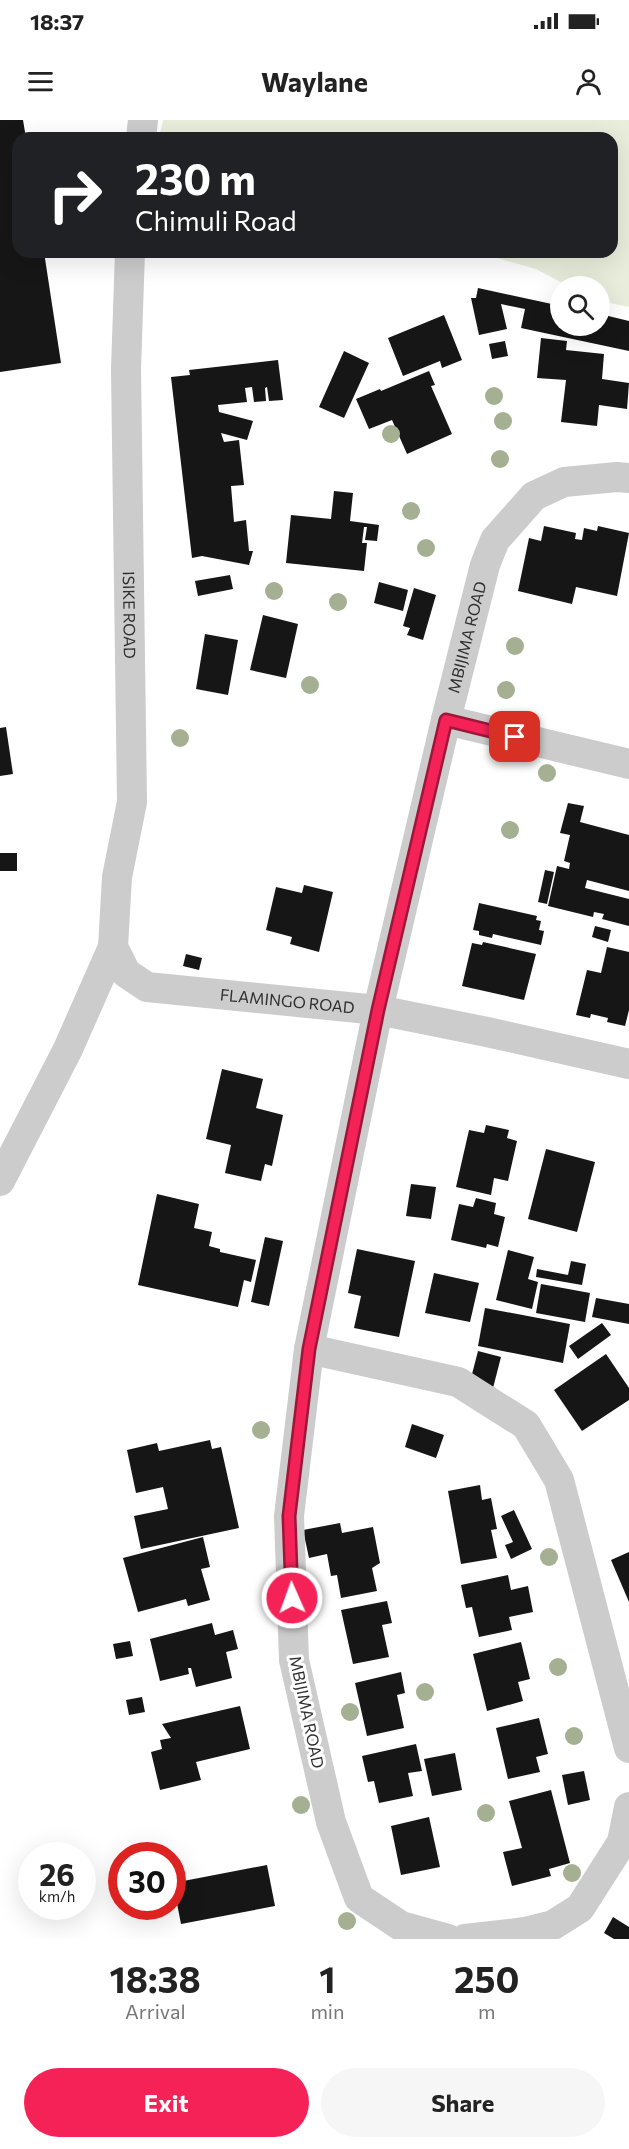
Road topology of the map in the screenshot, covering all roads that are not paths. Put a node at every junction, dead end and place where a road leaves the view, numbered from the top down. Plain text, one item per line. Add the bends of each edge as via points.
1 (130, 258) edge
2 (629, 478) edge
3 (446, 720) junction
4 (629, 764) edge
5 (120, 960) junction
6 (378, 1010) junction
7 (629, 1064) edge
8 (0, 1181) edge
9 (309, 1349) junction
10 (629, 1748) edge
11 (629, 1807) edge
12 (626, 1845) edge
13 (448, 1939) edge
14 (465, 1939) edge

1 - 5 street, ISIKE ROAD via 126,369 132,802 117,877
2 - 3 street, MBIJIMA ROAD via 564,482 534,496 495,540 485,565
3 - 4 street
3 - 6 street, MBIJIMA ROAD
5 - 6 street, FLAMINGO ROAD via 147,987
5 - 8 street via 68,1049
6 - 7 street, FLAMINGO ROAD
6 - 9 street, MBIJIMA ROAD
9 - 10 street via 458,1382 526,1425 560,1480
9 - 13 street, MBIJIMA ROAD via 289,1516 294,1660 331,1822 359,1898 401,1926
11 - 12 street
12 - 14 street via 580,1908 553,1924 525,1932

